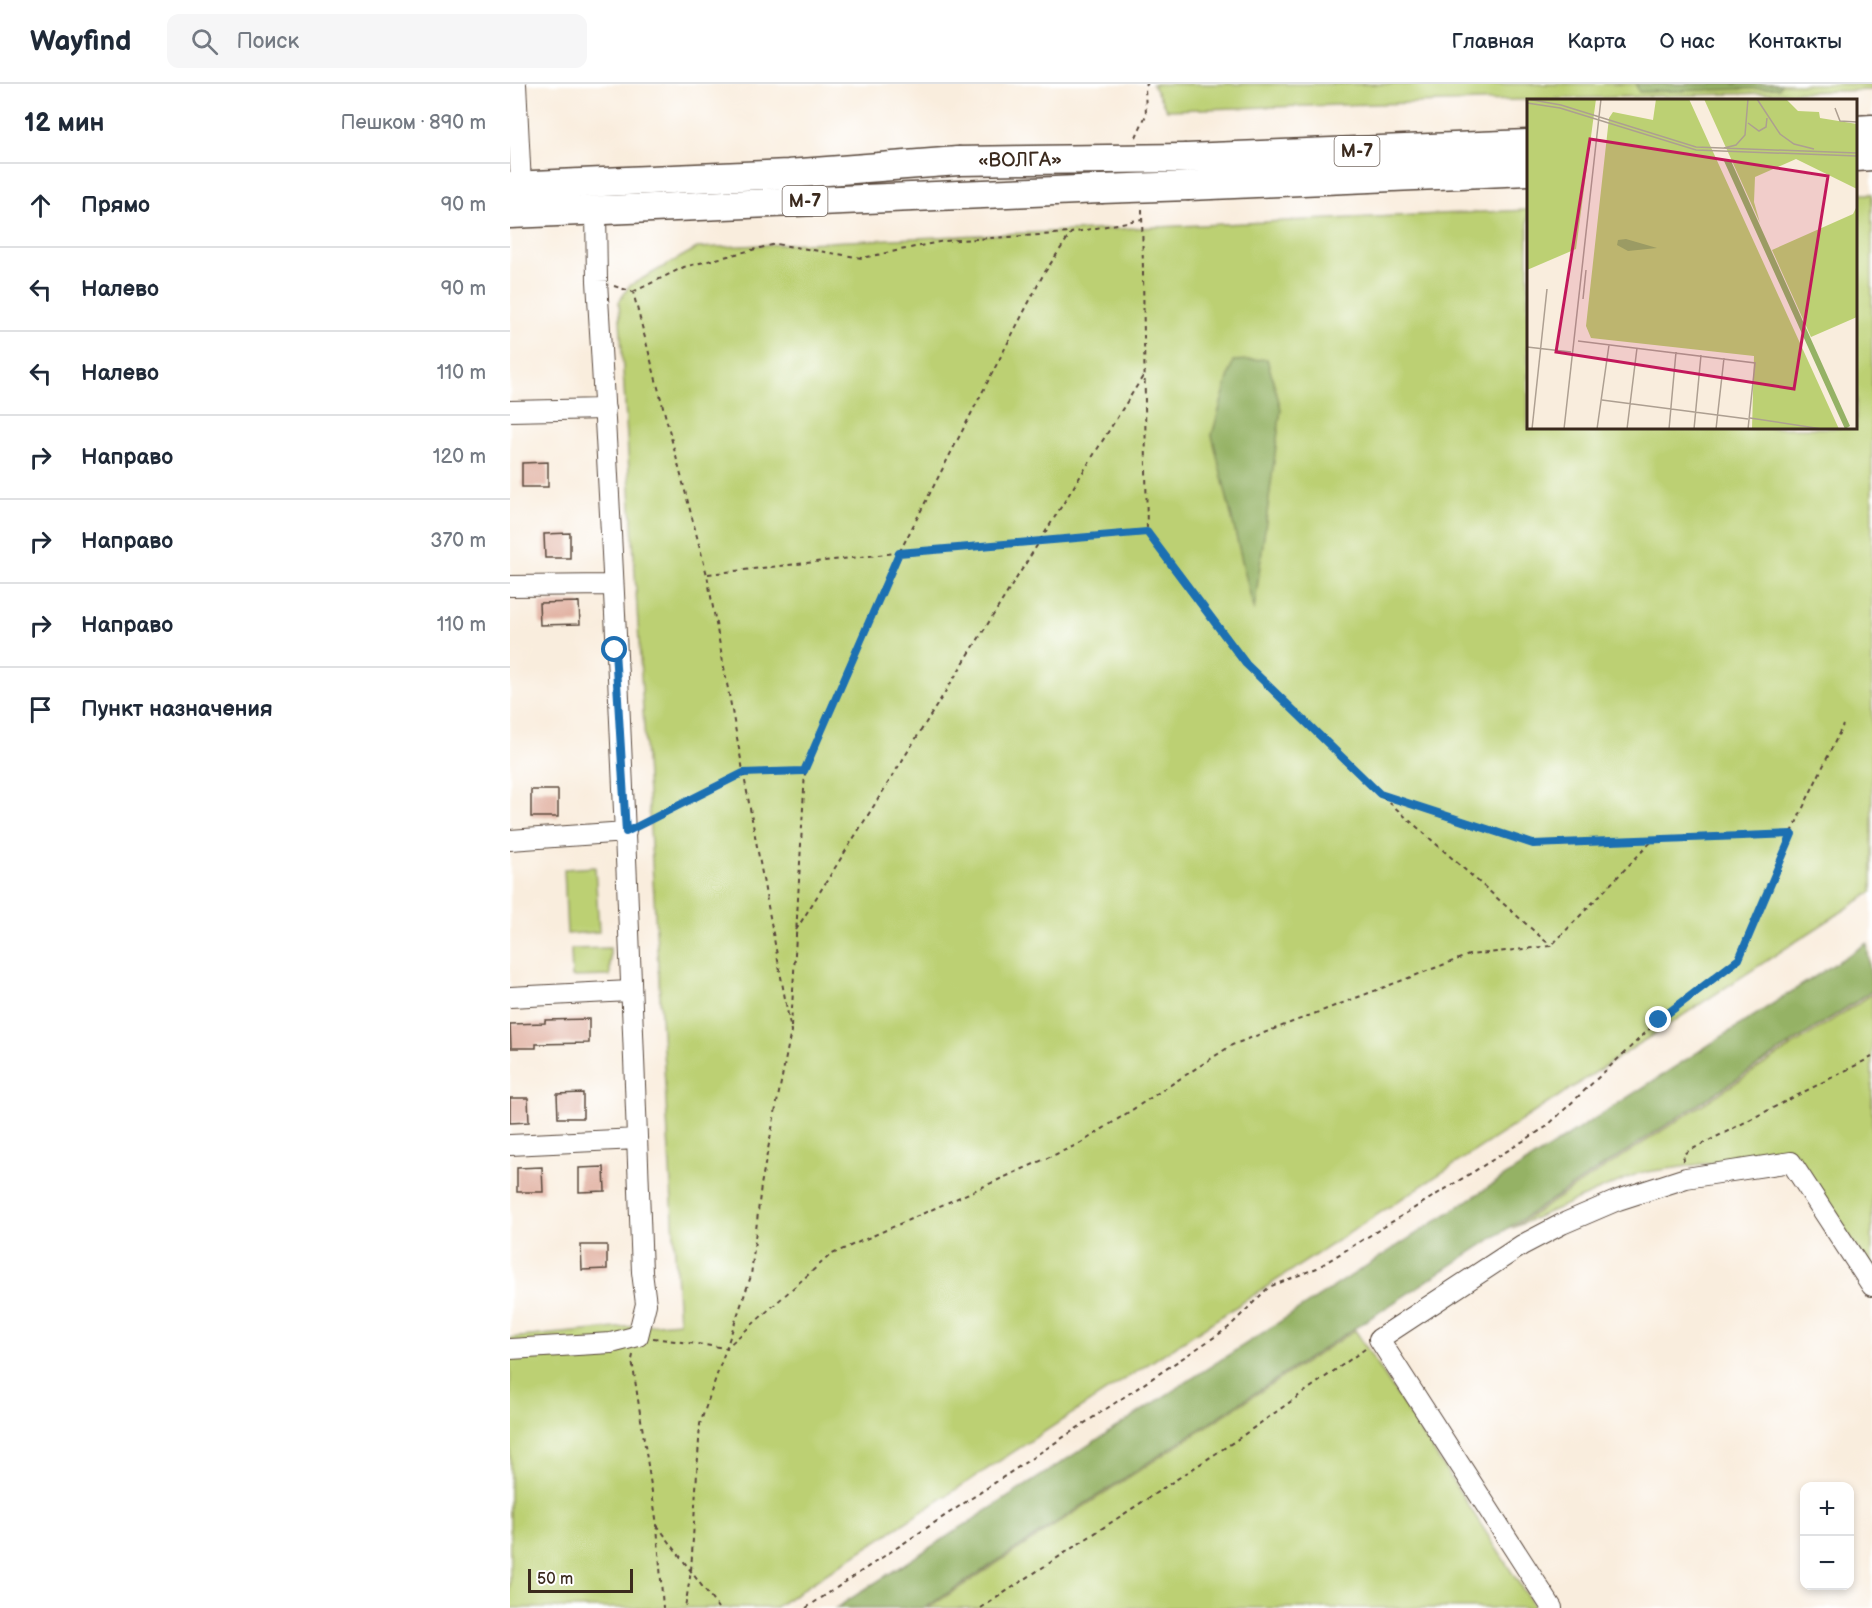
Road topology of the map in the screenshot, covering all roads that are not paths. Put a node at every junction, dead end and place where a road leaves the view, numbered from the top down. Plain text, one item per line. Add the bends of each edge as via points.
1 (516, 84) edge
2 (1872, 129) edge
3 (1857, 130) edge
4 (1527, 144) edge
5 (1872, 156) edge
6 (1857, 157) edge
7 (1527, 171) edge
8 (515, 185) edge
9 (596, 210) junction
10 (510, 214) edge
11 (605, 409) junction
12 (510, 411) edge
13 (612, 585) junction
14 (510, 586) edge
15 (626, 832) junction
16 (510, 840) edge
17 (630, 991) junction
18 (510, 996) edge
19 (637, 1139) junction
20 (510, 1145) edge
21 (1872, 1286) edge
22 (510, 1350) edge
23 (1552, 1608) edge

1 - 8 street
2 - 3 highway
4 - 8 highway, «ВОЛГА» / М-7, bridge via 1186,158 958,161 788,174
5 - 6 highway
7 - 9 highway, «ВОЛГА» / М-7, bridge
9 - 10 highway, «ВОЛГА» / М-7
9 - 11 street
11 - 12 street
11 - 13 street
13 - 14 street
13 - 15 street
15 - 16 street
15 - 17 street
17 - 18 street
17 - 19 street
19 - 20 street
19 - 22 street via 645,1304 638,1336 611,1343
21 - 23 street via 1791,1162 1686,1178 1618,1200 1562,1224 1522,1245 1379,1339

